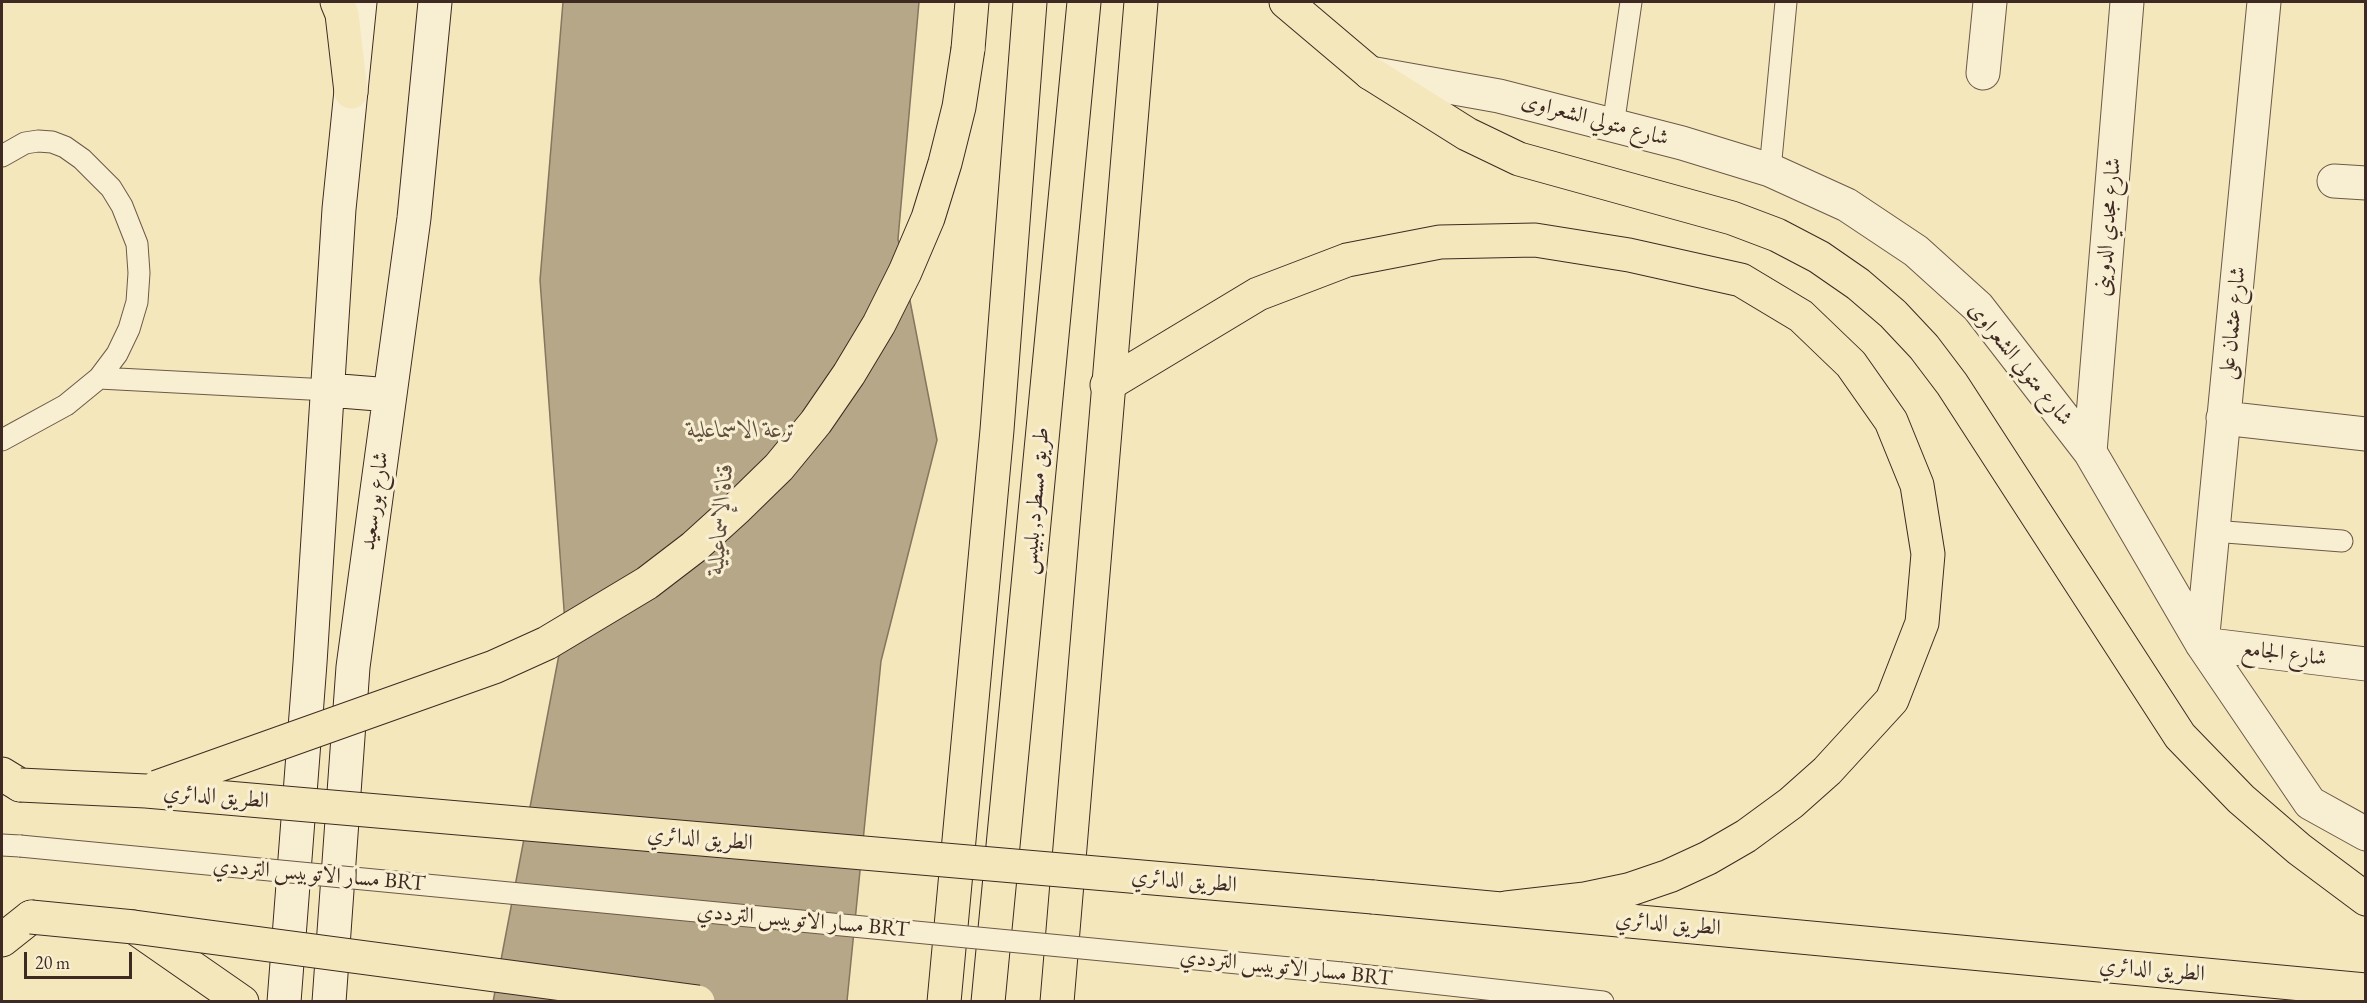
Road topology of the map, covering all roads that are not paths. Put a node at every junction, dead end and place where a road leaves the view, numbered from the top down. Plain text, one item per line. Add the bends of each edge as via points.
1 (337, 2) edge
2 (360, 2) edge
3 (435, 2) edge
4 (972, 2) edge
5 (1030, 2) edge
6 (1084, 2) edge
7 (1141, 2) edge
8 (1286, 2) edge
9 (1630, 2) edge
10 (1786, 2) edge
11 (1990, 2) edge
12 (2127, 2) edge
13 (2264, 2) edge
14 (1370, 73) junction
15 (1983, 73) dead end
16 (351, 93) junction
17 (1613, 126) junction
18 (2, 156) edge
19 (1770, 170) junction
20 (2334, 181) dead end
21 (2366, 183) edge
22 (99, 378) junction
23 (1107, 385) junction
24 (328, 390) junction
25 (390, 395) junction
26 (2223, 418) junction
27 (2366, 434) edge
28 (2, 440) edge
29 (2090, 452) junction
30 (2213, 531) junction
31 (2342, 541) dead end
32 (2202, 644) junction
33 (2366, 664) edge
34 (8, 781) edge
35 (146, 791) junction
36 (2366, 834) edge
37 (11, 846) edge
38 (2366, 899) edge
39 (1506, 908) junction
40 (16, 915) edge
41 (134, 927) junction
42 (2, 940) edge
43 (2366, 990) edge
44 (242, 1002) edge
45 (284, 1002) edge
46 (329, 1002) edge
47 (698, 1002) edge
48 (944, 1002) edge
49 (988, 1002) edge
50 (1057, 1002) edge
51 (1603, 1002) edge

1 - 16 main road via 342,14
2 - 16 street
3 - 25 street, شارع بورسعيد via 414,218
4 - 35 main road, bridge via 959,107 945,163 900,283 849,374 816,422 737,508 647,583 547,643 494,667
5 - 48 main road, طريق مسطرد, بلبيس via 998,418
6 - 49 main road, طريق مسطرد, بلبيس
7 - 23 main road
8 - 14 main road
9 - 17 lane
10 - 19 lane
11 - 15 street
12 - 29 street, شارع مجدي الدوينى
13 - 26 street, شارع عثمان على
14 - 17 street, شارع متولي الشعراوى via 1499,96
14 - 38 main road via 1457,128 1519,159 1732,218 1819,257 1858,284 1893,314 1952,384 2180,736 2241,799
16 - 24 street via 339,209
17 - 19 street, شارع متولي الشعراوى
18 - 22 lane via 25,143 38,141 65,147 111,188 130,225 139,273 137,302 117,354
19 - 29 street, شارع متولي الشعراوى via 1846,205 1916,251 1978,307
20 - 21 street
22 - 24 lane
22 - 28 lane via 66,405
23 - 39 main road via 1258,294 1347,260 1440,242 1535,240 1629,255 1741,280 1801,316 1851,364 1891,421 1917,485 1928,554 1922,623 1892,700 1827,771 1791,803 1708,858 1628,890
23 - 50 main road
24 - 25 street
24 - 45 street
25 - 46 street, شارع بورسعيد via 353,667
26 - 27 street
26 - 30 street, شارع عثمان على
29 - 32 street, شارع متولي الشعراوى
30 - 31 lane
30 - 32 street, شارع عثمان على
32 - 33 street, شارع الجامع
32 - 36 street, شارع متولي الشعراوى via 2310,803
34 - 35 main road, الطريق الدائري, bridge
35 - 39 main road, الطريق الدائري, bridge
37 - 51 lane, مسار الاتوبيس الترددي BRT, bridge via 1342,973
39 - 43 main road, الطريق الدائري
40 - 41 main road, bridge
40 - 42 main road
41 - 44 main road
41 - 47 main road, bridge

